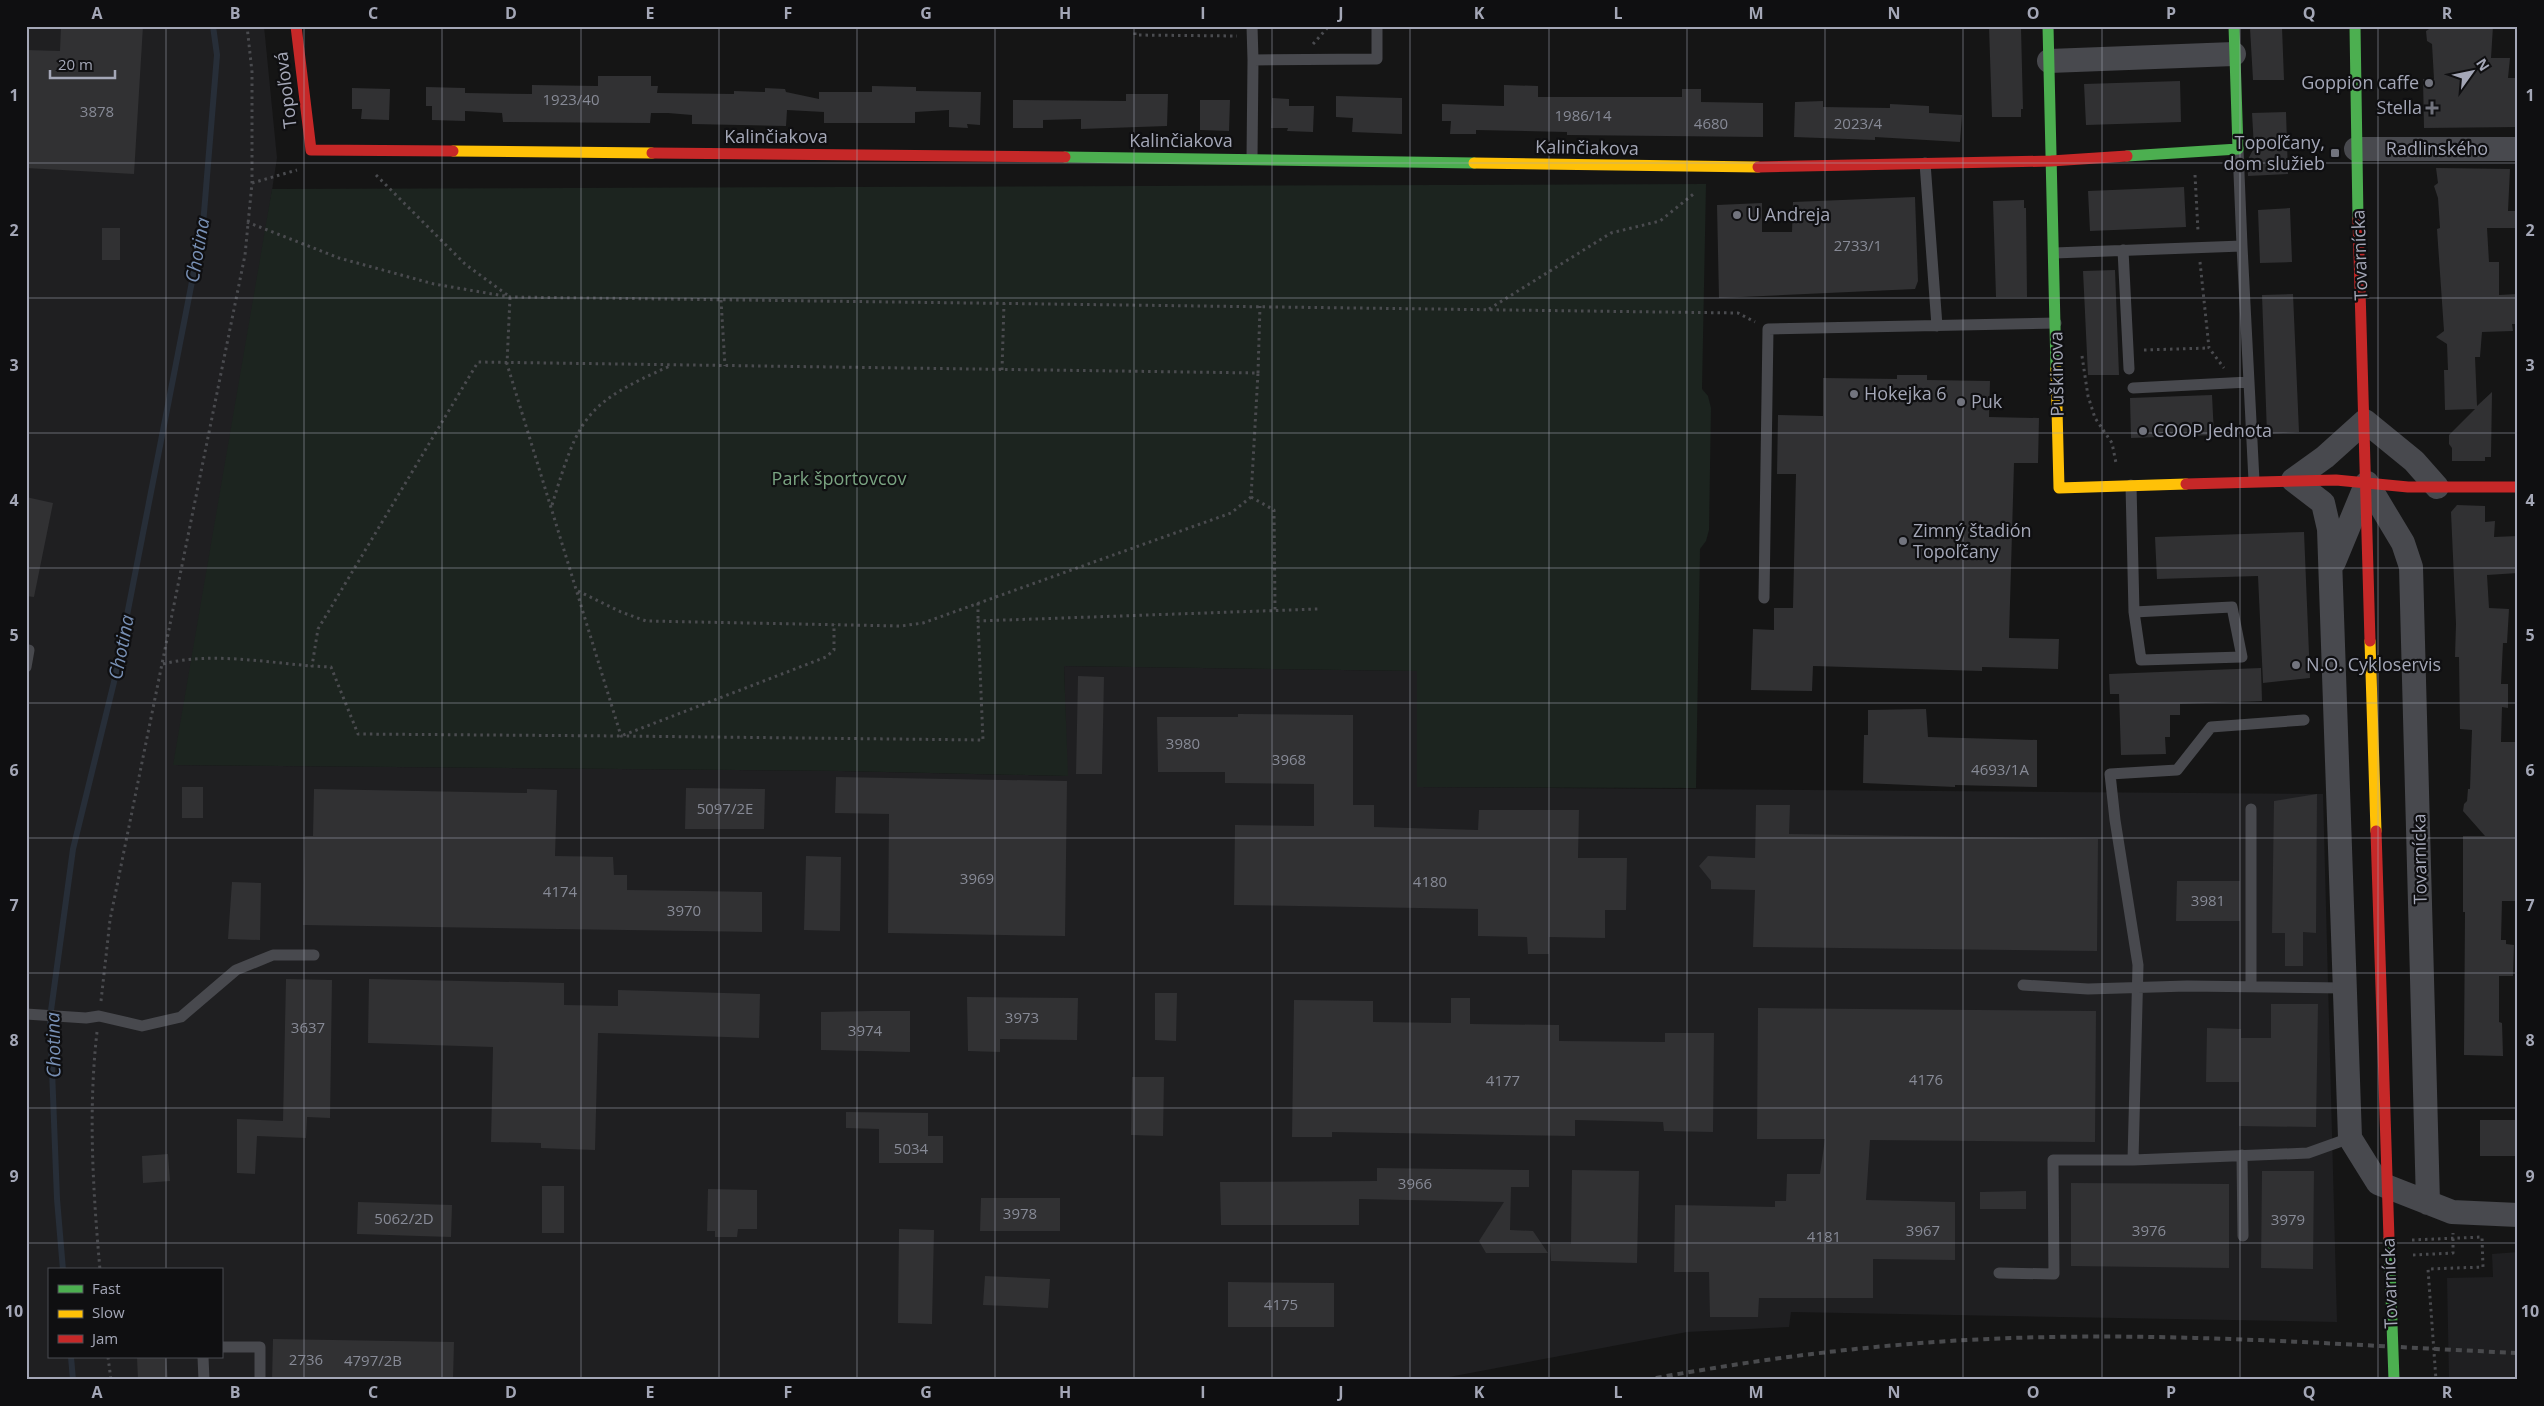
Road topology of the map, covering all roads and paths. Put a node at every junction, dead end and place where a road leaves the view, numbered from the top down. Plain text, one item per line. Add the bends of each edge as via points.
1 (247, 26) edge
2 (296, 26) edge
3 (1135, 26) edge
4 (1377, 26) edge
5 (2048, 26) edge
6 (2234, 26) edge
7 (2355, 26) edge
8 (1252, 32) edge
9 (2234, 54) junction
10 (1252, 60) junction
11 (2049, 61) junction
12 (2238, 149) junction
13 (2356, 149) junction
14 (2518, 149) edge
15 (311, 150) junction
16 (354, 151) junction
17 (2194, 152) junction
18 (1252, 159) junction
19 (2051, 161) junction
20 (1925, 163) junction
21 (1726, 168) junction
22 (252, 183) junction
23 (247, 222) junction
24 (2242, 246) junction
25 (2198, 247) junction
26 (2123, 250) junction
27 (2054, 253) junction
28 (510, 297) junction
29 (721, 300) junction
30 (1004, 303) junction
31 (1260, 306) junction
32 (1488, 309) junction
33 (2056, 323) junction
34 (1937, 326) junction
35 (1768, 329) junction
36 (2081, 348) dead end
37 (2128, 351) junction
38 (507, 364) junction
39 (672, 366) junction
40 (725, 366) junction
41 (2129, 369) dead end
42 (1002, 370) junction
43 (1258, 373) junction
44 (2250, 382) junction
45 (2134, 388) dead end
46 (2365, 421) junction
47 (2293, 480) junction
48 (2254, 481) junction
49 (2367, 483) junction
50 (2131, 485) junction
51 (2119, 486) junction
52 (2437, 487) junction
53 (2518, 487) edge
54 (1251, 497) junction
55 (551, 505) junction
56 (2331, 568) junction
57 (578, 591) junction
58 (1764, 598) dead end
59 (978, 603) junction
60 (1318, 608) dead end
61 (1275, 610) junction
62 (2134, 612) junction
63 (978, 621) junction
64 (834, 624) junction
65 (26, 650) edge
66 (163, 664) junction
67 (312, 666) junction
68 (26, 667) edge
69 (2304, 720) dead end
70 (621, 736) junction
71 (2251, 809) dead end
72 (314, 955) dead end
73 (2023, 985) dead end
74 (2251, 987) junction
75 (2138, 988) junction
76 (2344, 988) junction
77 (30, 1014) edge
78 (99, 1016) junction
79 (2350, 1138) junction
80 (2242, 1156) junction
81 (2133, 1160) junction
82 (2428, 1203) junction
83 (2518, 1215) edge
84 (2244, 1236) dead end
85 (2407, 1240) dead end
86 (100, 1268) edge
87 (1999, 1273) dead end
88 (222, 1347) edge
89 (108, 1358) edge
90 (203, 1358) edge
91 (111, 1380) edge
92 (204, 1380) edge
93 (260, 1380) edge
94 (2394, 1380) edge
95 (2436, 1380) edge

1 - 22 path via 252,72
2 - 15 street, Topoľová
3 - 8 path via 1134,35
4 - 10 lane via 1377,59
5 - 11 street, Puškinova
6 - 9 street
7 - 13 street, Tovarnícka
8 - 10 lane
9 - 11 street
9 - 12 street
10 - 18 lane
11 - 19 street, Puškinova
12 - 17 street, Kalinčiakova
12 - 24 lane
13 - 14 street, Radlinského
13 - 46 street, Tovarnícka
15 - 16 street, Kalinčiakova
15 - 22 path via 310,164 291,173
16 - 18 street, Kalinčiakova
16 - 28 path via 465,264
17 - 19 street, Kalinčiakova
17 - 25 path
18 - 21 street, Kalinčiakova
19 - 20 street, Kalinčiakova
19 - 27 street, Puškinova
20 - 21 street, Kalinčiakova
20 - 34 lane
21 - 32 path via 1660,221 1611,233
22 - 23 path
23 - 28 path via 339,258 434,284
23 - 66 path via 245,255
24 - 25 lane
24 - 44 lane
25 - 26 lane
25 - 37 path via 2209,348
26 - 27 lane
26 - 37 lane
27 - 33 street, Puškinova
28 - 29 path
28 - 38 path
29 - 30 path
29 - 40 path
30 - 31 path
30 - 42 path
31 - 32 path
31 - 43 path
32 - 35 path via 1738,313
33 - 34 lane
33 - 51 street, Puškinova via 2059,488
34 - 35 lane
35 - 58 lane
36 - 51 path via 2088,396 2095,418 2112,443
37 - 41 lane
38 - 39 path
38 - 55 path
38 - 67 path via 478,362 318,629
39 - 40 path
39 - 55 path via 626,386 586,417 568,453
40 - 42 path
42 - 43 path
43 - 54 path
44 - 45 lane
44 - 48 lane
46 - 47 street
46 - 49 street, Tovarnícka
46 - 52 street via 2414,461
47 - 48 street, Puškinova
47 - 49 street, Puškinova
47 - 56 street via 2323,503
48 - 50 street, Puškinova
49 - 52 street, Puškinova
49 - 56 street, Tovarnícka
49 - 82 street, Tovarnícka via 2402,543 2411,567
49 - 94 street, Tovarnícka, bridge via 2384,1131
50 - 51 street, Puškinova
50 - 62 lane
52 - 53 street, Puškinova
54 - 59 path via 1231,513
54 - 61 path via 1274,510
55 - 57 path
56 - 76 street, Tovarnícka
57 - 64 path via 646,621
57 - 70 path
59 - 63 path
59 - 64 path via 916,624
60 - 61 path
61 - 63 path
62 - 62 lane via 2141,660 2242,657 2232,607
63 - 70 path via 983,740
64 - 70 path via 834,650 826,657
65 - 68 lane via 29,650
66 - 67 path via 209,658
66 - 78 path via 110,920
67 - 70 path via 331,667 358,734
69 - 75 lane via 2211,727 2177,770 2110,774 2138,965
71 - 74 lane
72 - 78 lane via 273,955 236,970 181,1017 142,1026
73 - 75 lane
74 - 75 lane
74 - 76 lane
75 - 81 lane
76 - 79 street, Tovarnícka
77 - 78 lane
78 - 86 path via 92,1074 93,1197
79 - 80 lane via 2308,1153
79 - 82 street, Tovarnícka via 2378,1183
80 - 81 lane
80 - 84 lane
81 - 87 lane via 2053,1160 2054,1274
82 - 83 street via 2452,1212
85 - 95 path, bridge via 2482,1237 2484,1266 2428,1269
88 - 93 lane via 260,1347
89 - 91 path
90 - 92 lane

